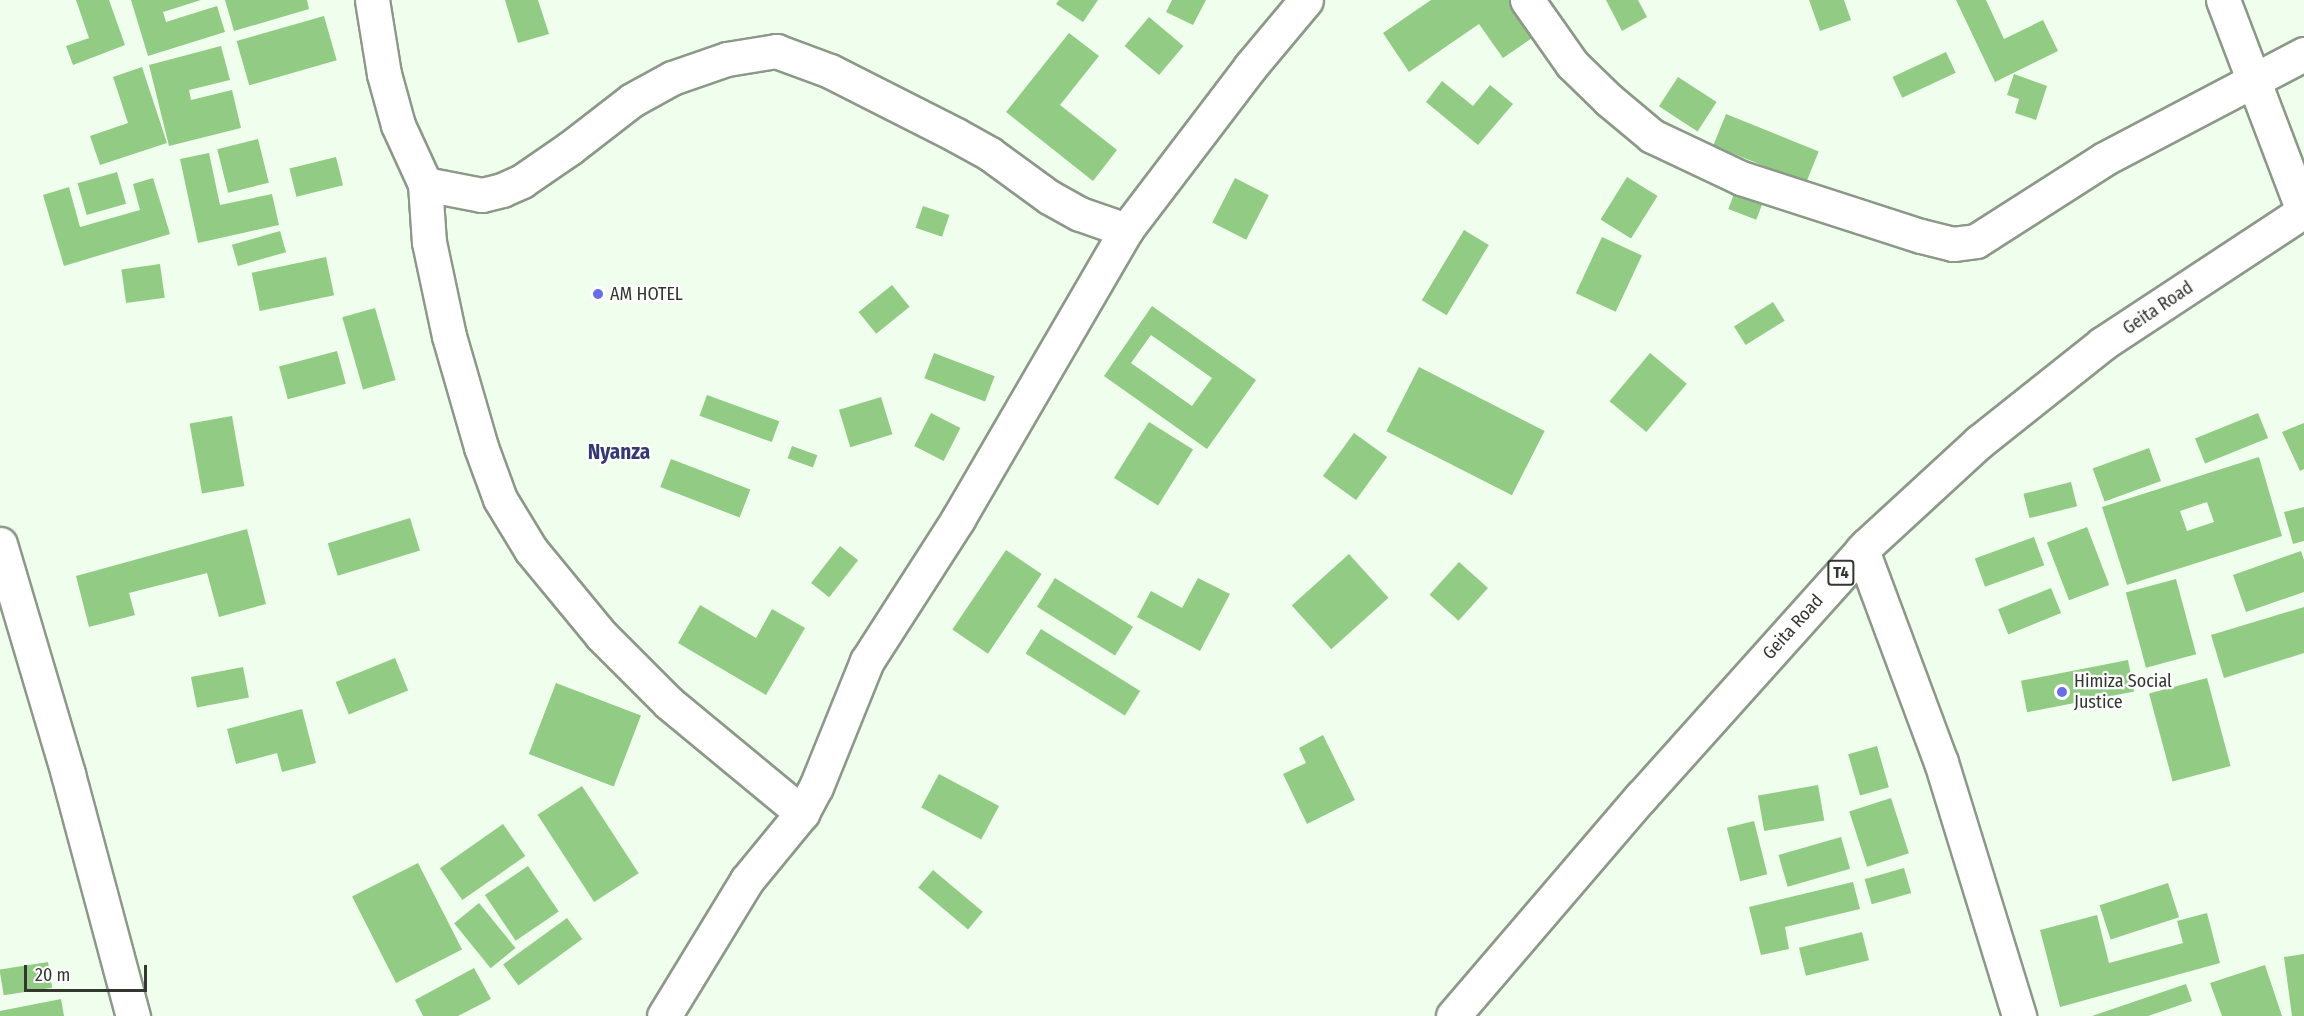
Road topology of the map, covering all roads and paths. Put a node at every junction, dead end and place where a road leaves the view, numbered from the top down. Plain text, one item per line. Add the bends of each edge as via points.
1 (372, 0) edge
2 (1306, 0) edge
3 (1527, 0) edge
4 (2223, 0) edge
5 (2304, 54) edge
6 (2254, 80) junction
7 (424, 184) junction
8 (2304, 211) edge
9 (1126, 230) junction
10 (0, 544) edge
11 (1862, 549) junction
12 (802, 813) junction
13 (133, 1016) edge
14 (664, 1016) edge
15 (1453, 1016) edge
16 (2019, 1016) edge

1 - 7 main road via 384,74 398,125
2 - 9 main road
3 - 6 main road via 1572,63 1652,136 1741,178 1953,244 1976,241 2104,159
4 - 6 main road
5 - 6 main road
6 - 8 main road
7 - 9 main road via 482,195 502,190 522,181 632,100 672,78 727,59 776,51 830,70 990,154 1080,214
7 - 12 main road via 429,242 449,336 500,499 531,550 601,635 669,703
8 - 11 main road, Geita Road / T4 via 2102,344 1979,442
9 - 12 main road via 958,519 867,661
10 - 13 main road via 68,774
11 - 15 main road, Geita Road / T4 via 1641,796
11 - 16 main road via 1941,762
12 - 14 main road via 747,880

